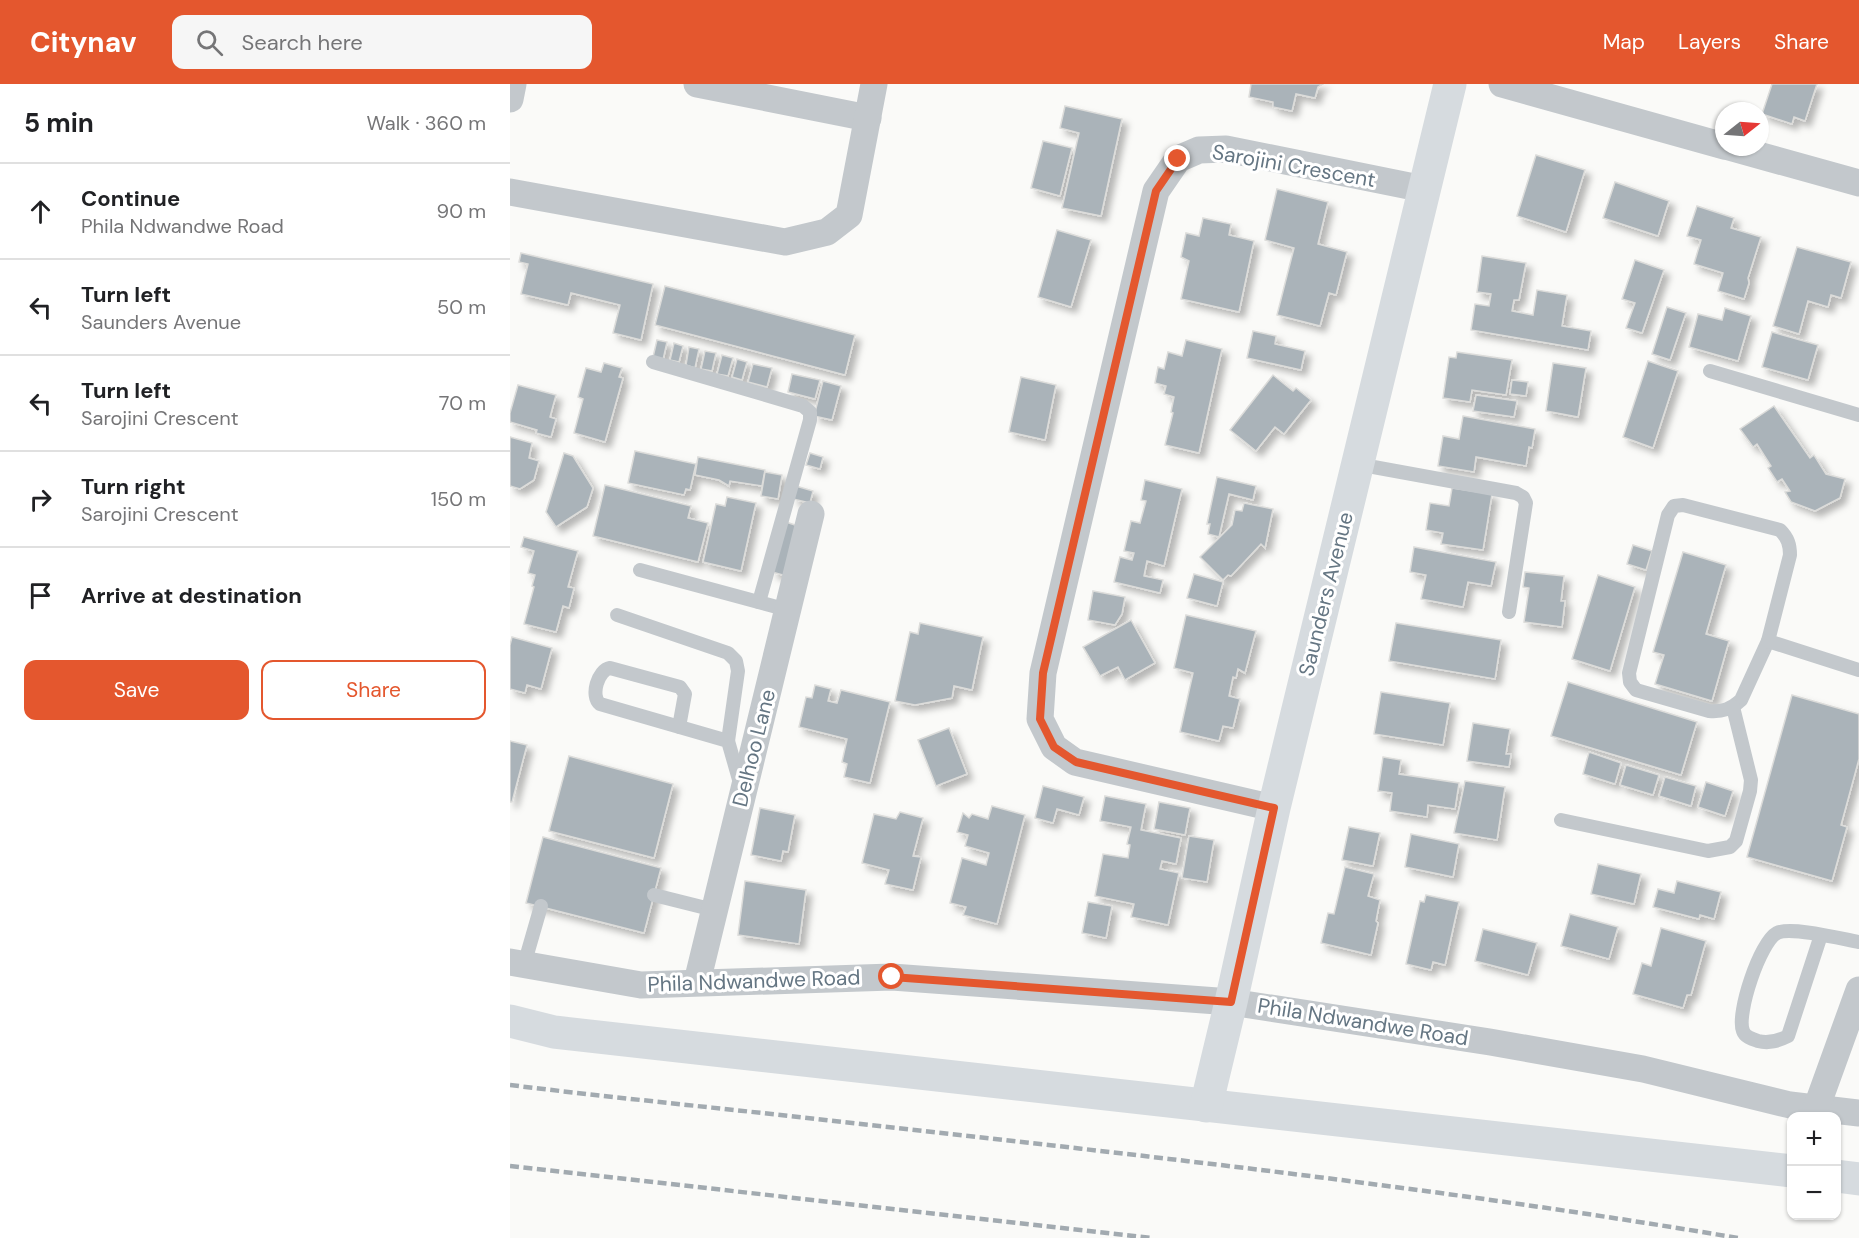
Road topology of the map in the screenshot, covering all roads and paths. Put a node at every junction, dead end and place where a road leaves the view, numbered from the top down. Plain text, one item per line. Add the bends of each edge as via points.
1 (513, 84) edge
2 (697, 84) edge
3 (874, 84) edge
4 (1450, 84) edge
5 (1502, 84) edge
6 (510, 99) edge
7 (868, 118) junction
8 (1715, 143) edge
9 (1769, 156) edge
10 (1857, 176) edge
11 (1424, 189) junction
12 (510, 192) edge
13 (653, 362) dead end
14 (1710, 372) dead end
15 (1859, 415) edge
16 (1358, 464) junction
17 (811, 514) dead end
18 (640, 570) dead end
19 (759, 602) junction
20 (788, 610) junction
21 (1509, 612) dead end
22 (617, 615) dead end
23 (1768, 640) junction
24 (1859, 670) edge
25 (1733, 707) junction
26 (679, 727) junction
27 (728, 741) junction
28 (743, 793) junction
29 (1274, 808) junction
30 (1561, 820) dead end
31 (654, 895) dead end
32 (541, 906) dead end
33 (714, 910) junction
34 (1821, 935) junction
35 (1859, 942) edge
36 (517, 964) edge
37 (697, 982) junction
38 (1859, 990) edge
39 (1231, 1002) junction
40 (510, 1021) edge
41 (510, 1029) edge
42 (554, 1032) junction
43 (1206, 1106) junction
44 (1816, 1109) junction
45 (1859, 1113) edge
46 (1787, 1171) edge
47 (1841, 1177) edge
48 (1859, 1179) edge

1 - 6 street
2 - 7 street
3 - 7 street
4 - 11 street, Saunders Avenue
5 - 8 street
7 - 12 street via 849,215 827,232 785,242
9 - 10 street
11 - 16 street, Saunders Avenue
11 - 29 street, Sarojini Crescent via 1226,149 1199,150 1178,159 1156,191 1043,673 1040,719 1054,747 1076,762
13 - 19 lane via 810,411
14 - 15 lane
16 - 21 lane via 1522,497 1526,503
16 - 29 street, Saunders Avenue
17 - 20 street, Delhoo Lane
18 - 19 lane
19 - 20 lane
20 - 28 street, Delhoo Lane
22 - 27 lane via 728,653 736,661
23 - 24 lane
23 - 25 lane via 1741,700
23 - 25 lane via 1791,555 1786,536 1780,530 1674,506 1668,515 1630,682 1636,690 1709,711
25 - 30 lane via 1751,780 1736,841 1730,847 1708,851
26 - 26 lane via 685,694 680,687 610,668 600,674 596,702
26 - 27 lane
27 - 28 lane
28 - 33 street, Delhoo Lane
29 - 39 street, Saunders Avenue
31 - 33 lane
32 - 36 lane
33 - 37 street, Delhoo Lane
34 - 34 lane via 1777,933 1766,944 1744,1003 1743,1033 1750,1039 1765,1043 1788,1036
34 - 35 lane
36 - 37 street, Phila Ndwandwe Road via 641,985
37 - 39 street, Phila Ndwandwe Road via 892,977
38 - 44 street
39 - 43 street, Saunders Avenue
39 - 44 street, Phila Ndwandwe Road via 1643,1069
40 - 42 street
41 - 42 street
42 - 43 street
43 - 46 street
44 - 45 street, Phila Ndwandwe Road
47 - 48 street

